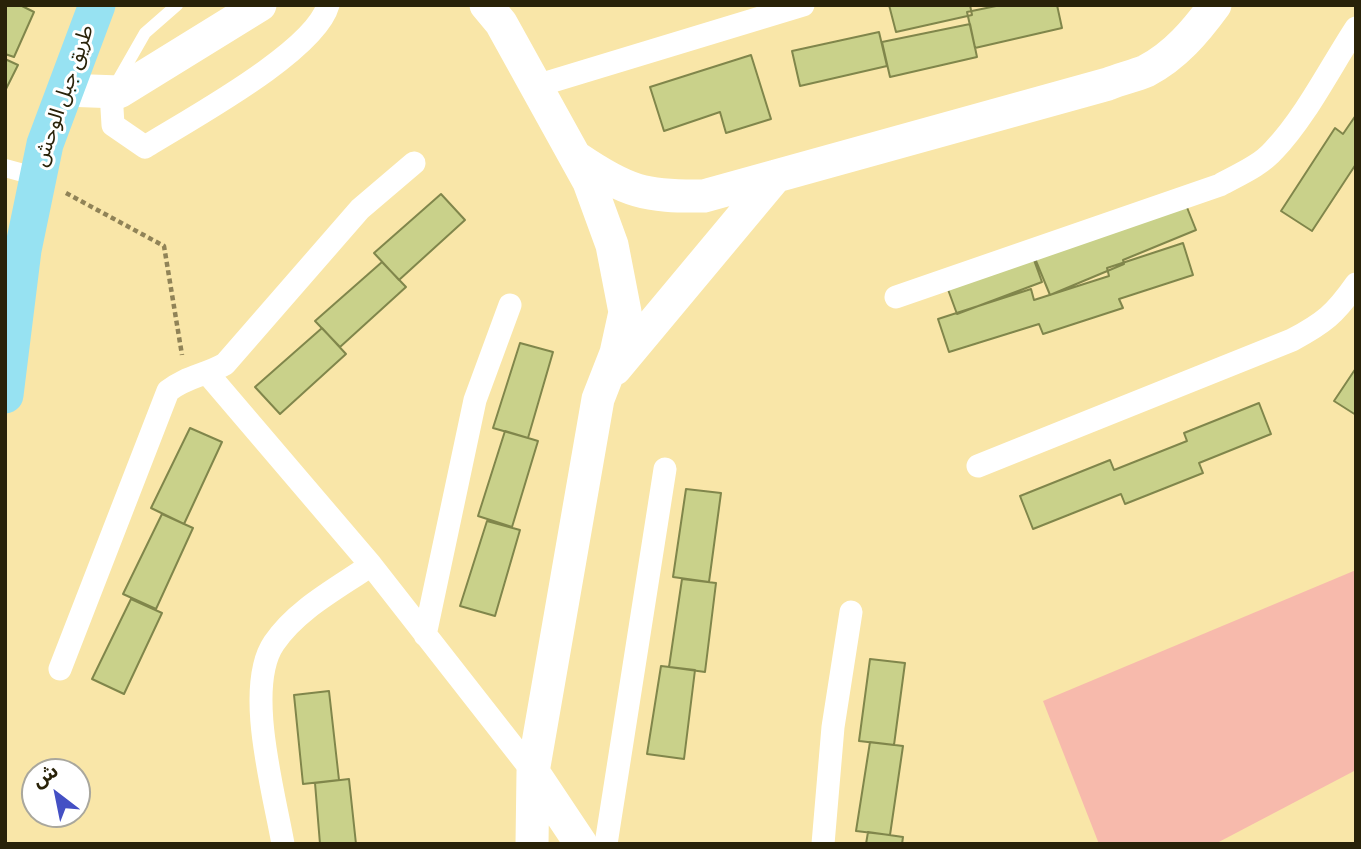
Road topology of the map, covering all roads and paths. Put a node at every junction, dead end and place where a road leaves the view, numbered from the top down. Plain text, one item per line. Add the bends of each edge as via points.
1 (97, 5) edge
2 (177, 5) edge
3 (260, 5) edge
4 (328, 5) edge
5 (486, 5) edge
6 (803, 5) edge
7 (1215, 5) edge
8 (1356, 28) edge
9 (536, 86) junction
10 (64, 90) junction
11 (111, 92) junction
12 (575, 157) junction
13 (414, 163) dead end
14 (22, 173) edge
15 (776, 176) junction
16 (1356, 284) edge
17 (896, 297) dead end
18 (509, 305) dead end
19 (197, 377) junction
20 (605, 382) junction
21 (5, 395) edge
22 (978, 466) dead end
23 (665, 469) dead end
24 (371, 565) junction
25 (851, 612) dead end
26 (425, 635) junction
27 (60, 669) dead end
28 (533, 772) junction
29 (283, 844) edge
30 (532, 844) edge
31 (581, 844) edge
32 (606, 844) edge
33 (823, 844) edge

1 - 10 main road, طريق جبل الوحش
2 - 11 lane via 145,33
3 - 11 main road via 119,92
4 - 11 street via 324,18 272,68 145,147 113,125
5 - 9 main road
6 - 9 street
7 - 15 main road via 1174,53 1145,71
8 - 17 street via 1273,152 1220,186
9 - 12 main road
10 - 11 main road
10 - 14 main road, طريق جبل الوحش via 45,144
12 - 15 main road via 638,192 667,196 705,196
12 - 20 main road via 612,245 625,312
13 - 19 street via 360,209 225,364
14 - 19 path via 164,246
14 - 21 main road, طريق جبل الوحش via 23,250
15 - 20 main road
16 - 22 street via 1338,311 1292,340
18 - 26 street via 475,400
19 - 24 street
19 - 27 street via 180,381 168,391
20 - 28 main road via 598,399
23 - 32 street
24 - 26 street
24 - 29 street via 299,616 274,643 262,670 260,710
25 - 33 street via 833,727
26 - 28 street
28 - 30 main road
28 - 31 main road

